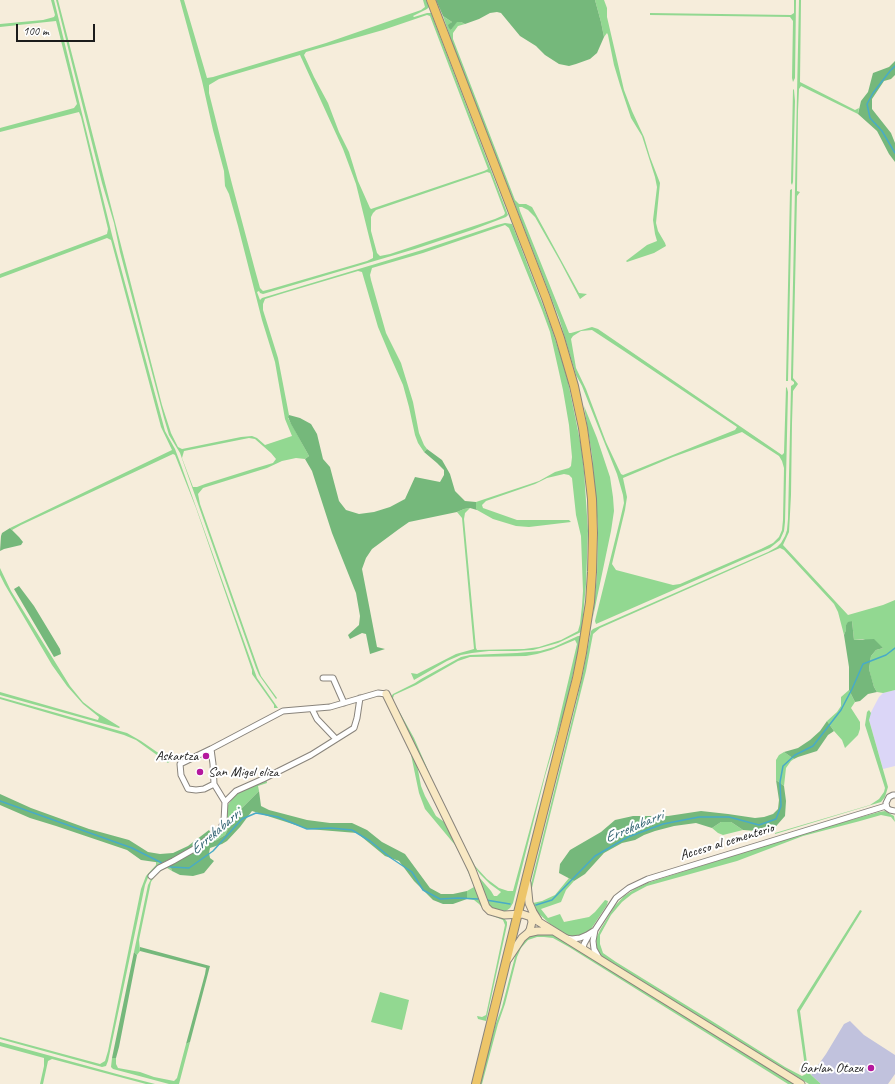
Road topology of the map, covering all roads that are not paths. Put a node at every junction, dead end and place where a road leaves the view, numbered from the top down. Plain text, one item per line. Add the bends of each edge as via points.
1 (432, 0) edge
2 (323, 678) dead end
3 (386, 694) joint
4 (360, 698) junction
5 (344, 703) junction
6 (312, 709) junction
7 (336, 739) junction
8 (211, 749) junction
9 (214, 784) junction
10 (895, 795) edge
11 (225, 802) junction
12 (886, 806) junction
13 (895, 811) edge
14 (151, 876) dead end
15 (527, 876) junction
16 (517, 914) junction
17 (531, 917) junction
18 (540, 922) junction
19 (556, 932) junction
20 (528, 933) junction
21 (591, 935) junction
22 (565, 938) junction
23 (583, 949) junction
24 (599, 959) junction
25 (505, 964) junction
26 (476, 1084) edge
27 (801, 1084) edge

1 - 15 main road via 560,338 579,408 592,499 591,594 586,630 577,678
2 - 5 street via 333,678
3 - 4 street via 378,693
3 - 16 main road via 472,870 486,907 495,913
4 - 5 street
4 - 7 street via 354,728
5 - 6 street
6 - 7 street via 317,719
6 - 8 street via 283,711
7 - 11 street via 311,755 236,791
8 - 9 street
8 - 9 street via 180,764 181,775 188,789 204,789
9 - 11 street
10 - 12 street via 888,797
11 - 14 street via 224,821 220,830 194,849 159,868
12 - 13 street
12 - 21 street, Acceso al cementerio via 648,879 616,898
15 - 16 main road
15 - 18 main road via 529,902
16 - 17 main road
16 - 25 main road
17 - 18 main road
17 - 20 main road
18 - 19 main road
19 - 20 main road
19 - 22 main road
20 - 25 main road
21 - 22 street
21 - 23 street
21 - 24 street
22 - 23 main road
23 - 24 main road
24 - 27 main road
25 - 26 main road

